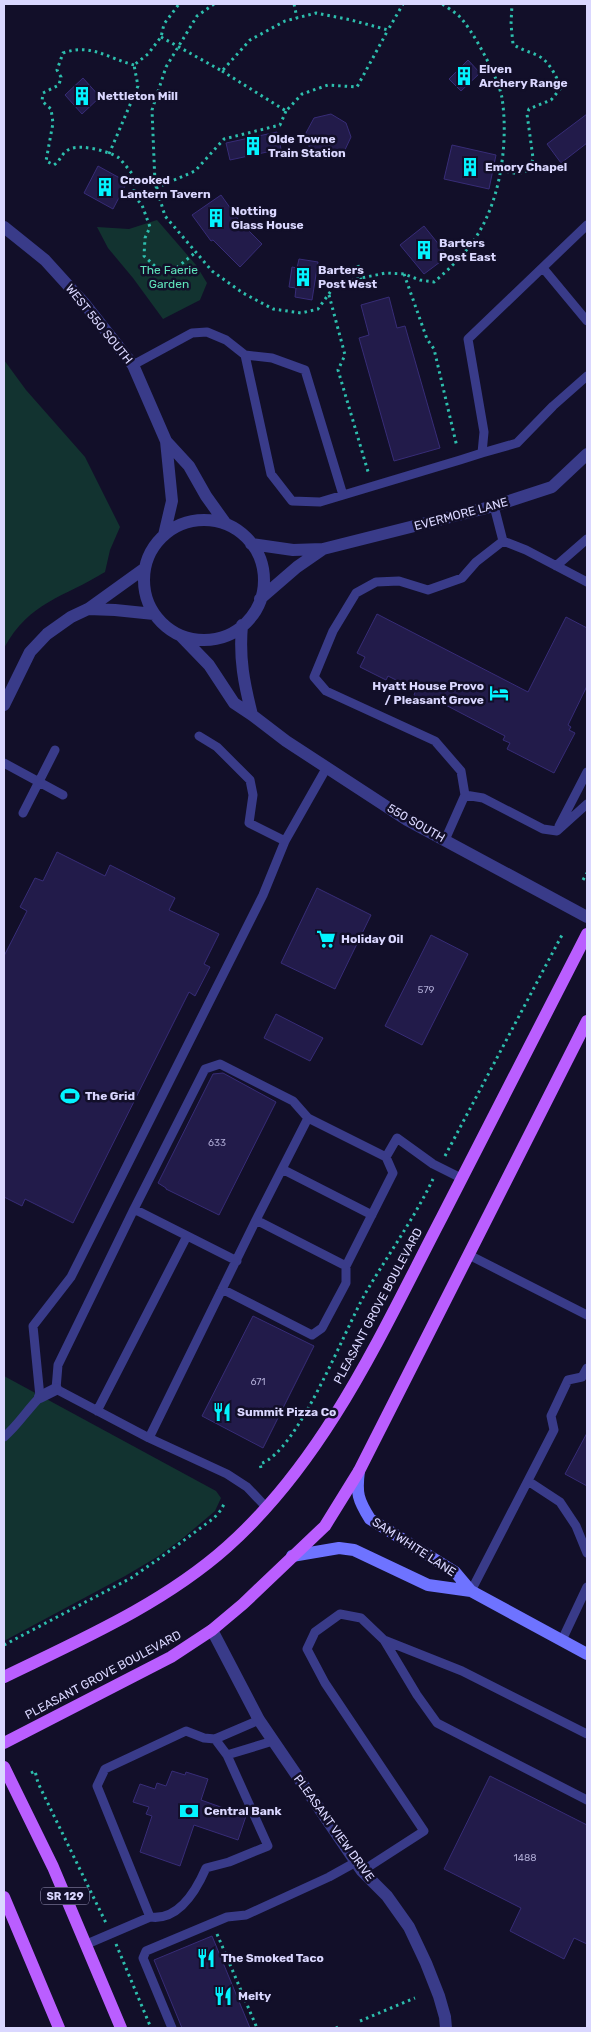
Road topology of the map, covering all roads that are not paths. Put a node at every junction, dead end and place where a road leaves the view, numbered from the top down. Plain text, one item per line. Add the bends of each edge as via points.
1 (587, 225) edge
2 (4, 227) edge
3 (543, 268) junction
4 (587, 322) edge
5 (245, 355) junction
6 (133, 365) junction
7 (587, 376) edge
8 (166, 441) junction
9 (482, 454) junction
10 (587, 454) edge
11 (343, 495) junction
12 (494, 506) junction
13 (226, 524) junction
14 (164, 535) junction
15 (587, 539) edge
16 (503, 541) junction
17 (251, 544) junction
18 (322, 550) junction
19 (556, 566) junction
20 (146, 568) junction
21 (587, 582) edge
22 (260, 599) junction
23 (88, 609) junction
24 (154, 614) junction
25 (242, 626) junction
26 (181, 636) junction
27 (4, 704) edge
28 (252, 715) junction
29 (199, 736) dead end
30 (55, 750) dead end
31 (4, 763) edge
32 (327, 767) junction
33 (587, 772) edge
34 (39, 783) junction
35 (63, 795) dead end
36 (465, 795) junction
37 (587, 804) edge
38 (23, 813) dead end
39 (557, 831) junction
40 (446, 840) junction
41 (285, 841) junction
42 (587, 917) edge
43 (587, 934) edge
44 (587, 1021) edge
45 (308, 1118) junction
46 (386, 1157) junction
47 (282, 1170) junction
48 (461, 1178) junction
49 (134, 1209) junction
50 (372, 1215) junction
51 (256, 1220) junction
52 (187, 1236) junction
53 (469, 1255) junction
54 (236, 1261) junction
55 (346, 1266) junction
56 (222, 1289) junction
57 (587, 1316) edge
58 (587, 1368) edge
59 (56, 1389) junction
60 (40, 1397) junction
61 (97, 1411) junction
62 (4, 1437) edge
63 (149, 1438) junction
64 (359, 1471) junction
65 (528, 1481) junction
66 (267, 1508) junction
67 (587, 1553) edge
68 (292, 1556) junction
69 (587, 1587) edge
70 (471, 1591) junction
71 (212, 1630) junction
72 (384, 1640) junction
73 (562, 1640) junction
74 (587, 1654) edge
75 (4, 1677) edge
76 (258, 1720) junction
77 (587, 1734) edge
78 (215, 1739) junction
79 (273, 1741) junction
80 (4, 1744) edge
81 (227, 1755) junction
82 (4, 1767) edge
83 (587, 1800) edge
84 (359, 1866) junction
85 (4, 1896) edge
86 (150, 1917) junction
87 (86, 1944) junction
88 (59, 2028) edge
89 (121, 2028) edge
90 (172, 2028) edge
91 (446, 2028) edge

1 - 3 lane
2 - 6 street, WEST 550 SOUTH via 45,260
3 - 4 lane
3 - 9 lane via 468,339 484,432
5 - 6 lane via 226,340 207,332 192,333
5 - 11 lane via 272,358 305,370
5 - 11 lane via 271,474 292,501 320,502
6 - 8 street, WEST 550 SOUTH
7 - 9 lane via 517,443
8 - 13 street via 189,466
8 - 14 street via 172,501
9 - 11 lane
10 - 12 street, EVERMORE LANE via 552,487
12 - 16 lane
12 - 18 street, EVERMORE LANE
13 - 14 street via 206,520 186,522
13 - 17 street via 244,535
14 - 20 street via 155,544
15 - 19 lane
16 - 19 lane
16 - 36 lane via 462,578 428,590 399,581 376,582 356,593 333,631 314,677 326,691 435,741 461,771
17 - 18 street
17 - 22 street via 257,551 263,571
18 - 22 street
19 - 21 lane
20 - 23 street
20 - 24 street via 146,599
22 - 25 street
23 - 24 street
23 - 27 street via 47,634 30,652
24 - 26 street
25 - 26 street via 216,639
25 - 28 street via 241,666
26 - 28 street, 550 SOUTH via 209,665 234,704
28 - 32 street, 550 SOUTH
29 - 41 lane via 217,747 250,780 253,795 249,823
30 - 34 lane
31 - 34 lane
32 - 40 street, 550 SOUTH via 407,820
32 - 41 lane
33 - 39 lane
34 - 35 lane
34 - 38 lane
36 - 39 lane via 483,798 543,829
36 - 40 lane
37 - 39 lane
40 - 42 street, 550 SOUTH
41 - 60 lane via 263,895 70,1277 33,1326
43 - 48 main road, PLEASANT GROVE BOULEVARD
44 - 53 main road, PLEASANT GROVE BOULEVARD
45 - 46 lane
45 - 47 lane
45 - 49 lane via 293,1101 220,1064 206,1069
46 - 48 lane via 397,1138 433,1164
46 - 50 lane via 393,1173
47 - 50 lane
47 - 51 lane
48 - 66 main road, PLEASANT GROVE BOULEVARD via 381,1335 343,1400 318,1440
49 - 52 lane
49 - 59 lane via 58,1365
50 - 55 lane
51 - 54 lane
51 - 55 lane
52 - 54 lane
52 - 61 lane
53 - 57 lane
53 - 64 main road, PLEASANT GROVE BOULEVARD
54 - 56 lane
55 - 56 lane via 346,1283 322,1328 312,1335
56 - 63 lane
58 - 65 lane via 582,1378 568,1380 551,1416 554,1430
59 - 60 street
59 - 61 lane
60 - 62 lane
61 - 63 lane
63 - 66 lane via 227,1474 247,1486
64 - 68 main road, PLEASANT GROVE BOULEVARD via 325,1526
64 - 70 street, SAM WHITE LANE via 356,1489 370,1520 455,1572
65 - 67 lane via 560,1502 576,1526
65 - 70 lane
66 - 75 main road, PLEASANT GROVE BOULEVARD via 192,1576 128,1615
68 - 70 street, SAM WHITE LANE via 339,1548 354,1550 428,1585
68 - 71 main road, PLEASANT GROVE BOULEVARD
69 - 73 lane
70 - 73 street, SAM WHITE LANE
71 - 76 street, PLEASANT VIEW DRIVE
71 - 80 main road, PLEASANT GROVE BOULEVARD via 171,1657
72 - 77 lane via 462,1671
72 - 83 lane via 437,1724
72 - 84 lane via 361,1618 340,1614 316,1632 307,1649 424,1831
73 - 74 street, SAM WHITE LANE
76 - 78 lane
76 - 79 street, PLEASANT VIEW DRIVE
78 - 81 lane
78 - 86 lane via 186,1731 105,1769 97,1786
79 - 81 lane
79 - 84 street, PLEASANT VIEW DRIVE
81 - 86 lane via 268,1846 206,1868 187,1902 161,1918
82 - 87 main road, SR 129
84 - 90 lane via 246,1915 227,1917 146,1951 143,1958
84 - 91 street, PLEASANT VIEW DRIVE via 387,1896 408,1927 436,1988
85 - 88 main road
86 - 87 lane
87 - 89 main road, SR 129

